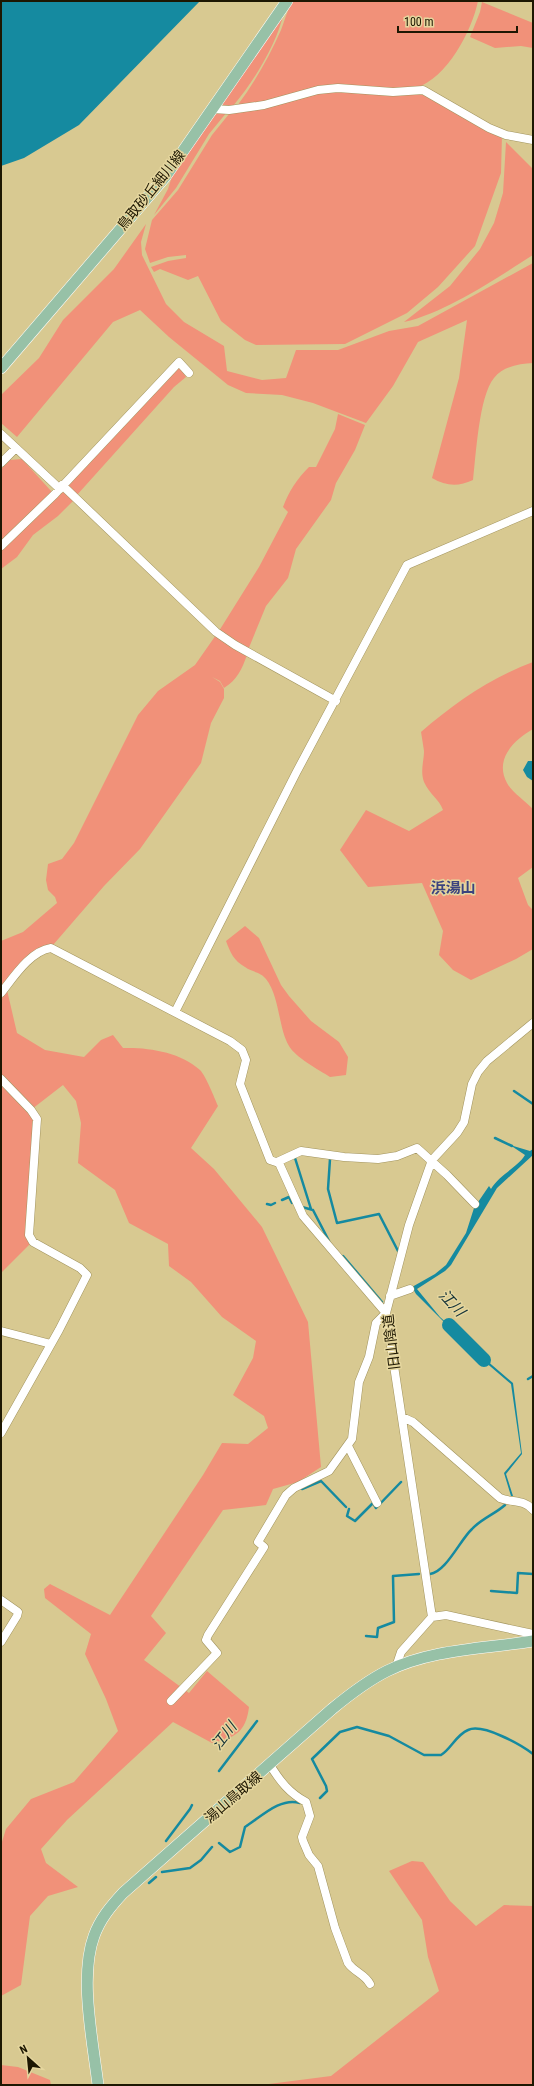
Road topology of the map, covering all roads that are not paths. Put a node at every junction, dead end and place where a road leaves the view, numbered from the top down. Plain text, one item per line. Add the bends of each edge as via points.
1 (287, 1) edge
2 (213, 109) junction
3 (533, 140) edge
4 (1, 368) edge
5 (189, 373) dead end
6 (1, 434) edge
7 (16, 448) junction
8 (1, 463) edge
9 (61, 487) junction
10 (533, 511) edge
11 (1, 546) edge
12 (336, 701) junction
13 (1, 993) edge
14 (175, 1012) junction
15 (533, 1024) edge
16 (1, 1079) edge
17 (432, 1160) junction
18 (277, 1162) junction
19 (475, 1204) dead end
20 (410, 1289) dead end
21 (390, 1296) junction
22 (386, 1313) junction
23 (1, 1331) edge
24 (51, 1344) junction
25 (402, 1417) junction
26 (1, 1433) edge
27 (348, 1446) junction
28 (377, 1503) dead end
29 (533, 1510) edge
30 (1, 1600) edge
31 (432, 1618) junction
32 (533, 1634) edge
33 (533, 1641) edge
34 (1, 1642) edge
35 (396, 1667) junction
36 (171, 1701) dead end
37 (270, 1765) junction
38 (370, 1984) dead end
39 (98, 2085) edge

1 - 2 main road, 鳥取砂丘細川線
2 - 3 street via 229,110 264,105 318,90 338,88 394,92 423,90 489,128 506,135
2 - 4 main road, 鳥取砂丘細川線 via 165,177
5 - 9 street via 179,362
6 - 7 street
7 - 8 street
7 - 9 street
9 - 11 street
9 - 12 street via 216,632
10 - 12 street via 407,565
12 - 14 street
13 - 14 street via 33,957 44,949 51,948
14 - 18 street via 242,1050 246,1060 240,1084 270,1160
15 - 17 street, 旧山陰道 via 487,1061 478,1072 472,1084 464,1122
16 - 24 street via 37,1119 29,1235 33,1242 88,1275
17 - 18 street via 417,1148 397,1156 378,1159 301,1151
17 - 19 street
17 - 21 street, 旧山陰道 via 409,1225
18 - 22 street via 303,1216
20 - 21 street
21 - 22 street, 旧山陰道
22 - 25 street, 旧山陰道
22 - 27 street via 376,1324 369,1357 359,1382 353,1434
23 - 24 street
24 - 26 street
25 - 29 street via 413,1422 500,1498 525,1503
25 - 31 street, 旧山陰道
27 - 28 street
27 - 36 street via 329,1471 294,1488 286,1495 258,1542 264,1547 208,1635 206,1640 217,1652
30 - 34 street via 18,1612
31 - 32 street via 446,1615
31 - 35 street via 401,1652
33 - 35 main road, 湯山鳥取線 via 448,1652
35 - 37 main road, 湯山鳥取線 via 345,1698
37 - 38 street via 292,1795 306,1802 310,1816 302,1837 304,1845 318,1866 335,1928 348,1962
37 - 39 main road, 湯山鳥取線 via 133,1884 101,1920 90,1946 88,1971 90,2018

